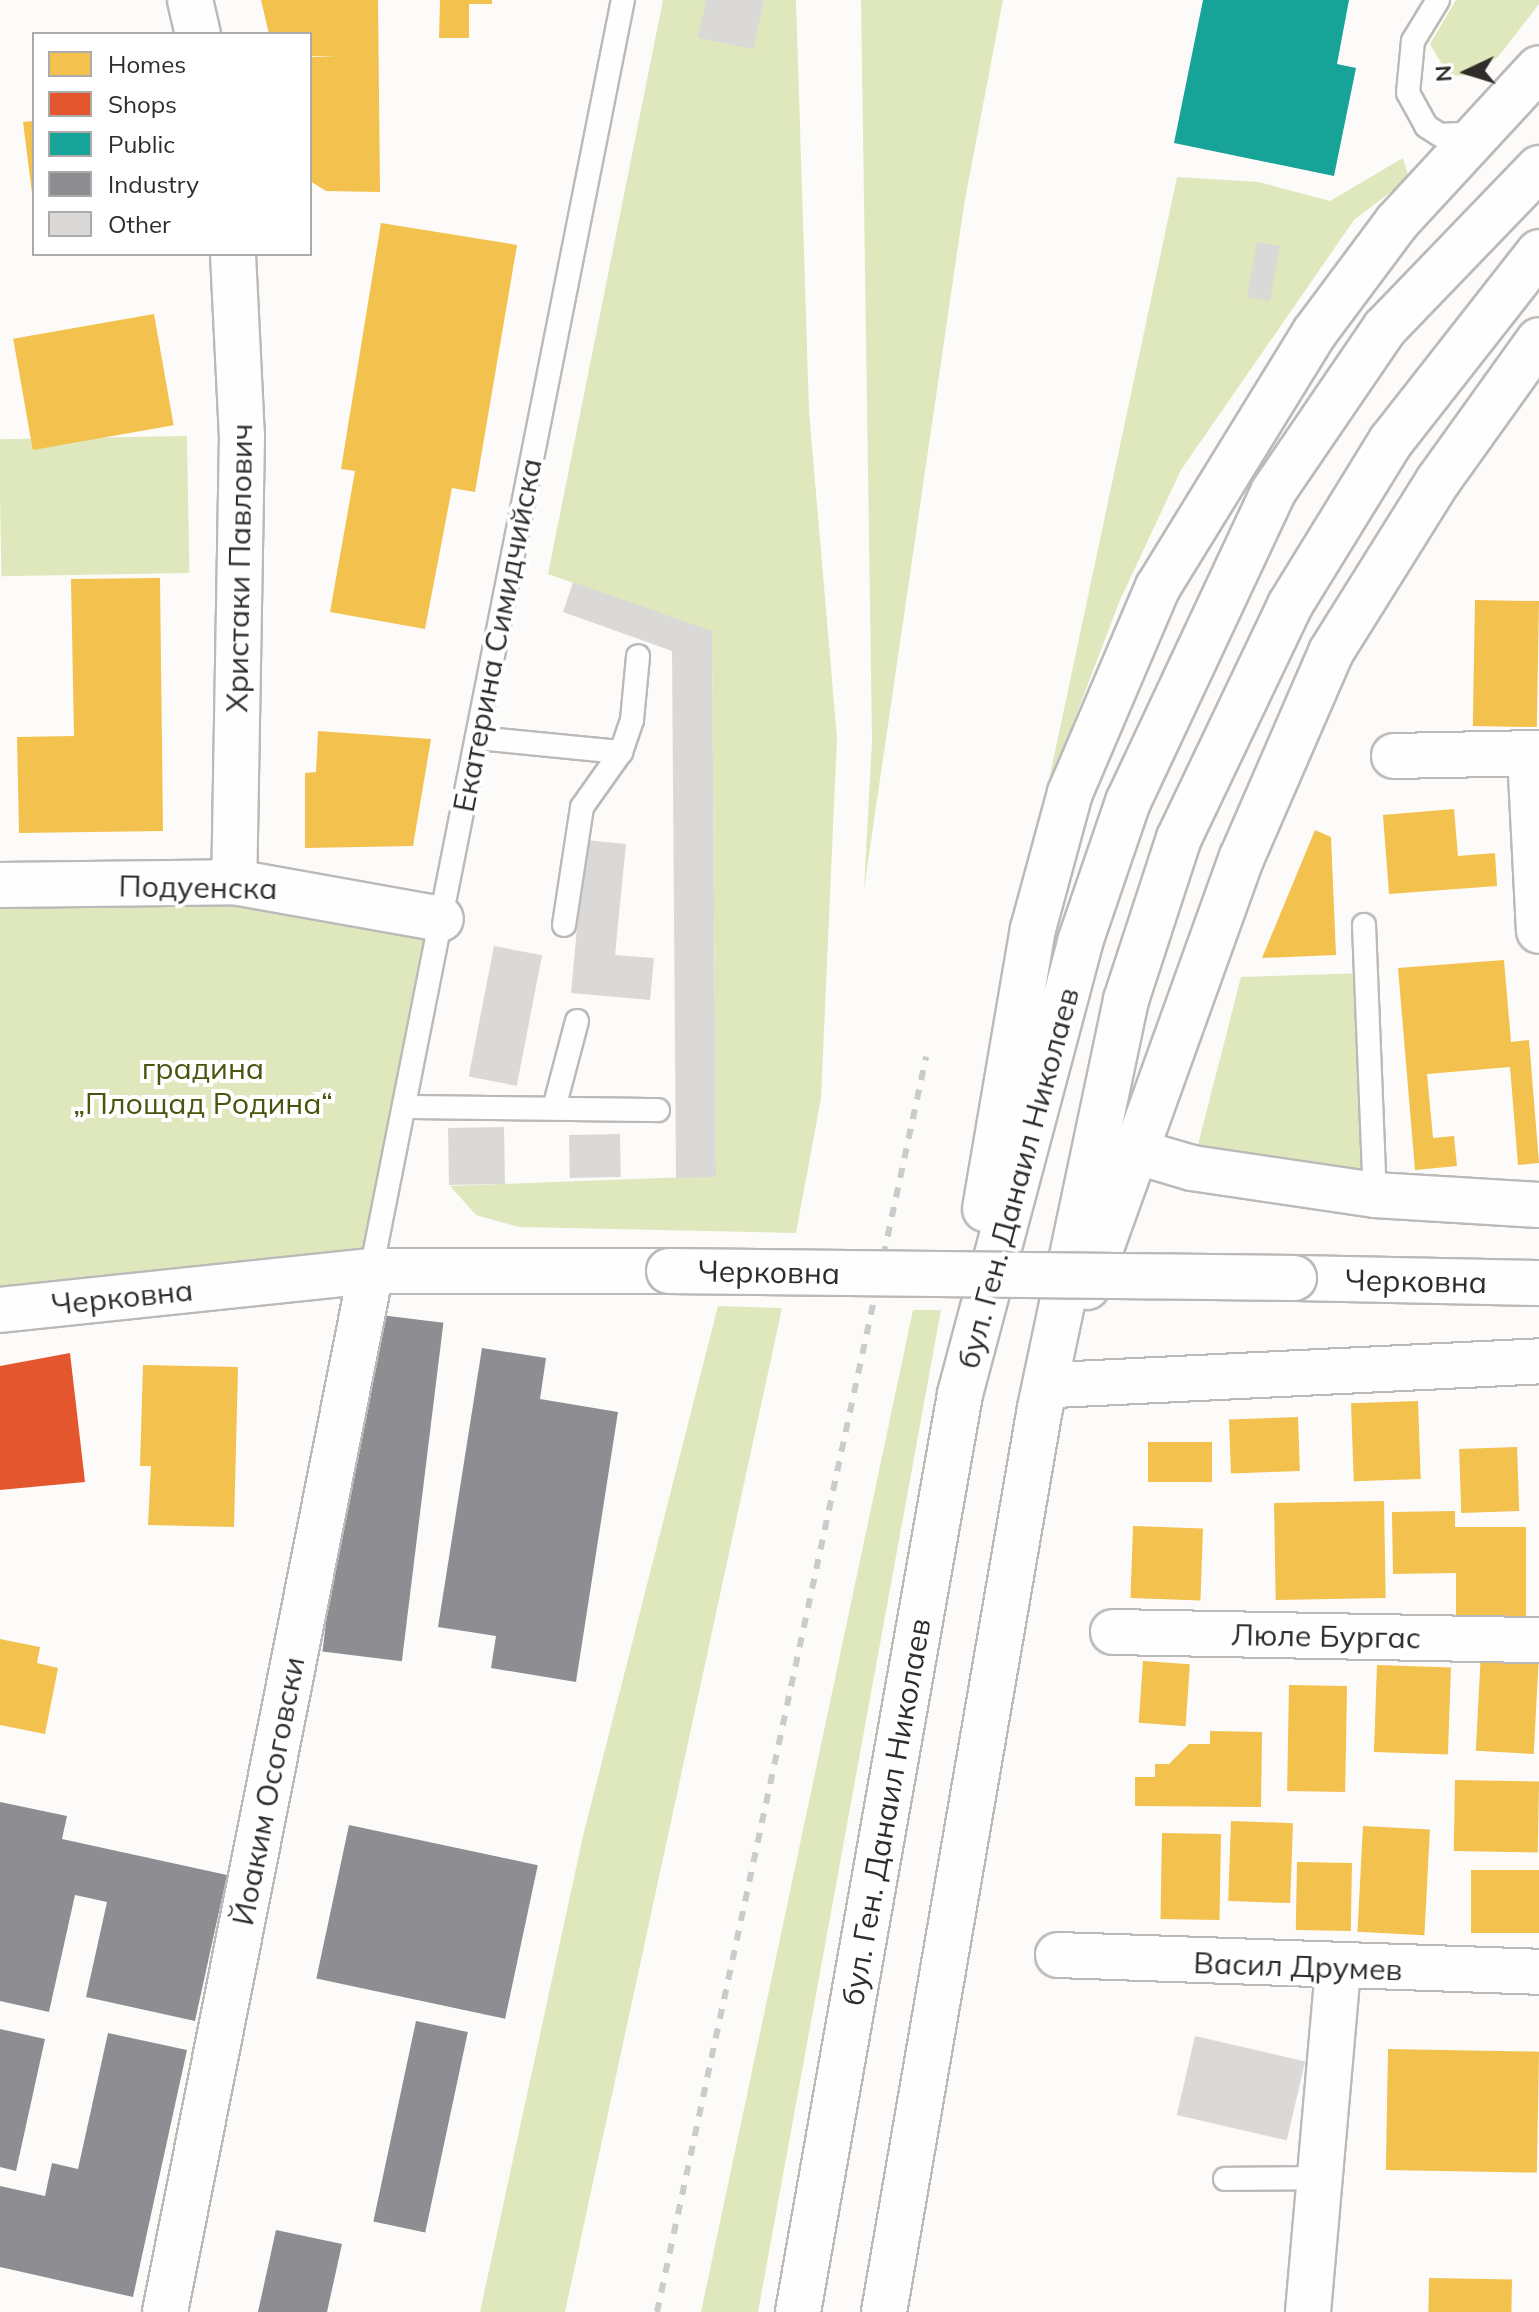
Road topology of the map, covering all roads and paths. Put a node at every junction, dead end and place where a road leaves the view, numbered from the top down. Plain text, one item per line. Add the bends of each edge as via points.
1 (190, 0) edge
2 (623, 0) edge
3 (1438, 0) edge
4 (198, 32) edge
5 (1539, 68) edge
6 (1480, 131) junction
7 (1539, 168) edge
8 (1539, 252) edge
9 (233, 256) edge
10 (1539, 340) edge
11 (638, 656) dead end
12 (477, 738) junction
13 (621, 752) junction
14 (1535, 754) edge
15 (1394, 756) dead end
16 (234, 882) junction
17 (0, 885) edge
18 (441, 919) junction
19 (564, 925) dead end
20 (1364, 925) dead end
21 (1539, 931) edge
22 (577, 1021) dead end
23 (404, 1107) junction
24 (554, 1108) junction
25 (658, 1110) dead end
26 (1131, 1150) junction
27 (1375, 1195) junction
28 (1539, 1205) edge
29 (371, 1271) junction
30 (1539, 1283) edge
31 (0, 1310) edge
32 (1539, 1361) edge
33 (960, 1394) junction
34 (1047, 1396) junction
35 (1113, 1632) dead end
36 (1539, 1640) edge
37 (1058, 1955) dead end
38 (1338, 1970) junction
39 (1539, 1972) edge
40 (1319, 2178) junction
41 (1225, 2179) dead end
42 (165, 2312) edge
43 (798, 2312) edge
44 (884, 2312) edge
45 (1308, 2312) edge

1 - 4 main road
2 - 12 lane, Екатерина Симидчийска
3 - 6 lane via 1413,41 1408,93 1426,126 1440,135
5 - 6 main road
6 - 33 main road via 1397,222 1237,448 1158,587 1116,681 1070,793 1033,929
7 - 33 main road, бул. Ген. Данаил Николаев via 1385,328 1273,492 1225,584 1128,802 1080,942
8 - 34 main road, бул. Ген. Данаил Николаев via 1391,441 1299,591 1179,838 1126,1000
9 - 16 main road, Христаки Павлович via 242,435
10 - 26 main road via 1438,481 1331,652 1242,857
11 - 13 lane via 632,720
12 - 13 lane
12 - 18 lane, Екатерина Симидчийска
13 - 19 lane via 582,807
14 - 15 main road
14 - 21 main road
16 - 17 main road, Подуенска
16 - 18 main road, Подуенска
18 - 23 lane, Екатерина Симидчийска
20 - 27 lane
22 - 24 lane
23 - 24 lane
23 - 29 lane, Екатерина Симидчийска
24 - 25 lane
26 - 27 main road via 1192,1168
26 - 34 main road
27 - 28 main road
29 - 30 main road, Черковна, bridge
29 - 31 main road, Черковна
29 - 42 main road, Йоаким Осоговски
32 - 34 main road
33 - 43 main road, бул. Ген. Данаил Николаев
34 - 44 main road, бул. Ген. Данаил Николаев
35 - 36 main road, Люле Бургас
37 - 38 main road, Васил Друмев
38 - 39 main road, Васил Друмев
38 - 40 main road
40 - 41 lane
40 - 45 main road

